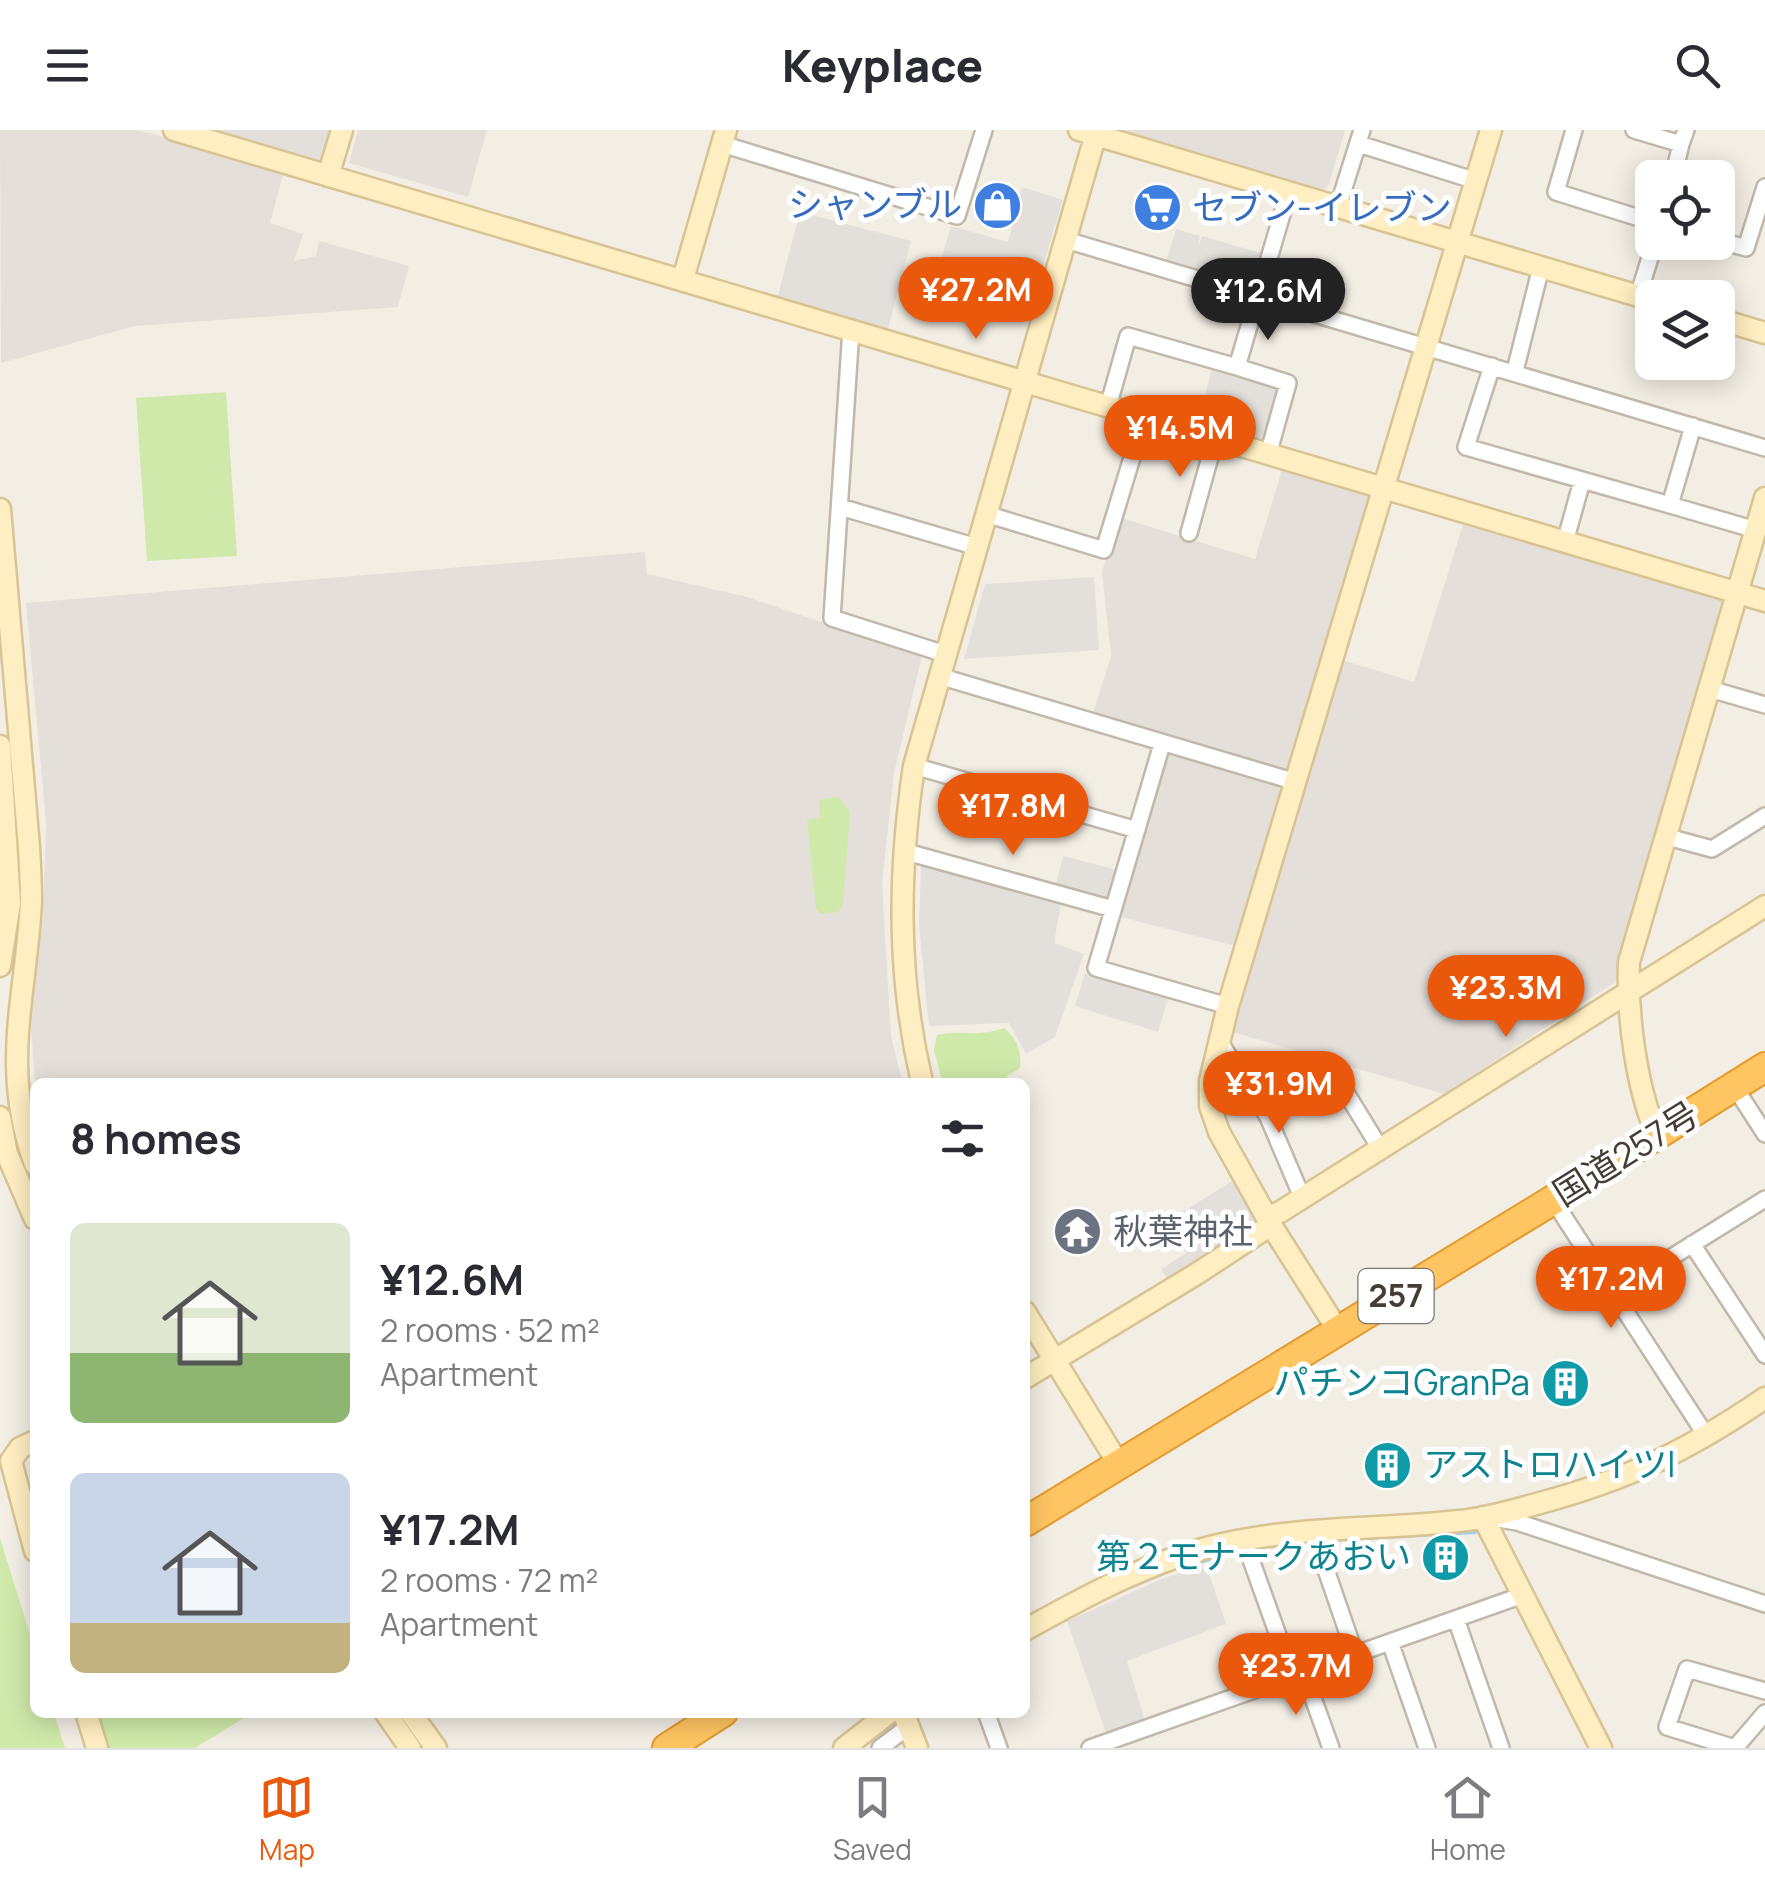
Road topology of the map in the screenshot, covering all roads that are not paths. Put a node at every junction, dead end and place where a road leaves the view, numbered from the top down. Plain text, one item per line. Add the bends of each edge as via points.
1 (174, 130) edge
2 (342, 130) edge
3 (984, 130) edge
4 (1491, 130) edge
5 (1574, 130) edge
6 (1634, 130) edge
7 (1091, 132) edge
8 (724, 137) edge
9 (1361, 137) edge
10 (1683, 137) edge
11 (328, 176) junction
12 (1476, 180) junction
13 (1765, 186) edge
14 (1288, 194) junction
15 (1338, 207) junction
16 (1635, 217) edge
17 (1066, 240) junction
18 (1459, 243) junction
19 (1735, 245) edge
20 (1542, 266) junction
21 (683, 279) junction
22 (1635, 295) edge
23 (1258, 297) junction
24 (1735, 324) edge
25 (851, 329) junction
26 (1765, 334) edge
27 (1426, 347) junction
28 (1492, 366) junction
29 (1237, 367) junction
30 (1515, 371) junction
31 (1023, 382) junction
32 (1108, 407) junction
33 (1144, 418) junction
34 (1693, 426) junction
35 (1216, 439) junction
36 (1765, 448) edge
37 (1268, 455) junction
38 (1582, 481) junction
39 (1383, 489) junction
40 (1765, 498) edge
41 (1670, 505) junction
42 (840, 507) junction
43 (0, 509) edge
44 (986, 514) junction
45 (1756, 530) junction
46 (1188, 534) dead end
47 (1564, 542) junction
48 (976, 548) junction
49 (1736, 594) junction
50 (1765, 602) edge
51 (945, 654) junction
52 (939, 676) junction
53 (1710, 688) junction
54 (1765, 705) edge
55 (1162, 744) junction
56 (0, 746) edge
57 (914, 766) junction
58 (1296, 782) junction
59 (1765, 816) edge
60 (1137, 830) junction
61 (1668, 837) junction
62 (902, 852) junction
63 (1765, 906) edge
64 (1113, 909) junction
65 (0, 966) edge
66 (1628, 992) junction
67 (1228, 1006) junction
68 (1221, 1044) junction
69 (1765, 1067) edge
70 (921, 1078) edge
71 (1734, 1086) junction
72 (0, 1117) edge
73 (1268, 1117) junction
74 (1765, 1134) edge
75 (1657, 1135) junction
76 (1380, 1148) junction
77 (30, 1150) edge
78 (1302, 1197) junction
79 (1765, 1199) edge
80 (1553, 1200) junction
81 (30, 1207) edge
82 (1269, 1221) junction
83 (1692, 1244) junction
84 (1659, 1265) dead end
85 (1030, 1320) edge
86 (1339, 1332) junction
87 (1765, 1355) edge
88 (1054, 1360) junction
89 (1030, 1375) edge
90 (1765, 1398) edge
91 (1707, 1438) junction
92 (30, 1443) edge
93 (1118, 1463) junction
94 (1484, 1517) junction
95 (1030, 1519) edge
96 (30, 1531) edge
97 (1314, 1536) junction
98 (1246, 1547) junction
99 (1523, 1595) junction
100 (1765, 1604) edge
101 (1456, 1619) junction
102 (1030, 1627) edge
103 (1390, 1642) junction
104 (1356, 1654) junction
105 (1299, 1675) junction
106 (1765, 1691) edge
107 (1765, 1713) edge
108 (88, 1718) edge
109 (388, 1718) edge
110 (414, 1718) edge
111 (713, 1718) edge
112 (882, 1718) edge
113 (988, 1718) edge
114 (906, 1719) edge
115 (97, 1748) edge
116 (410, 1748) edge
117 (436, 1748) edge
118 (666, 1748) edge
119 (844, 1748) edge
120 (880, 1748) edge
121 (918, 1748) edge
122 (999, 1748) edge
123 (1090, 1748) edge
124 (1331, 1748) edge
125 (1426, 1748) edge
126 (1500, 1748) edge
127 (1600, 1748) edge
128 (1735, 1748) edge

1 - 11 street
2 - 11 street
3 - 8 street via 957,216
4 - 12 street
5 - 16 street via 1556,192
6 - 10 street
7 - 14 street
7 - 17 street
8 - 21 street
9 - 12 street
9 - 15 street
11 - 21 street
12 - 18 street
13 - 19 street via 1746,248
14 - 15 street
14 - 23 street
15 - 18 street
17 - 23 street
17 - 31 street
18 - 20 street
18 - 27 street
20 - 22 street
20 - 30 street
21 - 25 street
23 - 27 street
23 - 29 street
24 - 26 street
25 - 31 street
25 - 42 street
27 - 28 street
27 - 39 street
28 - 30 street
28 - 38 street via 1466,447
29 - 32 street via 1128,336
29 - 37 street via 1288,383
30 - 34 street
31 - 32 street
31 - 44 street
32 - 33 street
33 - 35 street
33 - 44 street via 1104,550
34 - 36 street
34 - 41 street
35 - 37 street
35 - 46 street
37 - 39 street
38 - 41 street
38 - 47 street
39 - 47 street
39 - 58 street
40 - 45 street
41 - 45 street
42 - 48 street
42 - 51 street via 832,618
43 - 77 street via 29,847 31,902 14,1078
44 - 48 street
45 - 49 street
47 - 49 street
48 - 51 street
49 - 50 street
49 - 53 street
51 - 52 street
52 - 55 street
52 - 57 street
53 - 54 street
53 - 61 street
55 - 58 street
55 - 60 street
56 - 65 street via 10,903
57 - 60 street
57 - 62 street
58 - 67 street
59 - 61 street via 1712,850
60 - 64 street
61 - 66 street via 1630,962
62 - 64 street
62 - 70 street via 906,1001
63 - 66 street
64 - 67 street via 1096,968
66 - 75 street
66 - 76 street
67 - 68 street
68 - 73 street
68 - 82 street via 1210,1106
69 - 71 highway, 国道257号 / 257
71 - 74 street
71 - 75 highway, 国道257号 / 257
72 - 81 street via 7,1154
73 - 76 street via 1335,1075
73 - 78 street
75 - 80 highway, 国道257号 / 257
76 - 78 street
78 - 82 street
79 - 83 street
80 - 86 highway, 国道257号 / 257
80 - 91 street
82 - 86 street
82 - 88 street
83 - 84 street
83 - 87 street
85 - 88 street
86 - 93 highway, 国道257号 / 257
88 - 89 street
88 - 93 street
90 - 91 street
91 - 94 street via 1601,1486
92 - 96 street via 11,1461
93 - 95 highway, 国道257号 / 257
94 - 97 street
94 - 99 street
94 - 100 street
97 - 98 street
97 - 104 street
98 - 102 street via 1217,1545 1151,1568
98 - 105 street
99 - 101 street
99 - 127 street
101 - 103 street
101 - 126 street
103 - 104 street
103 - 125 street
104 - 105 street
105 - 123 street
105 - 124 street
106 - 128 street via 1686,1669 1667,1728
107 - 128 street
108 - 115 street
109 - 116 street
110 - 117 street
111 - 118 highway
112 - 119 street
113 - 122 street
114 - 120 street
114 - 121 street

